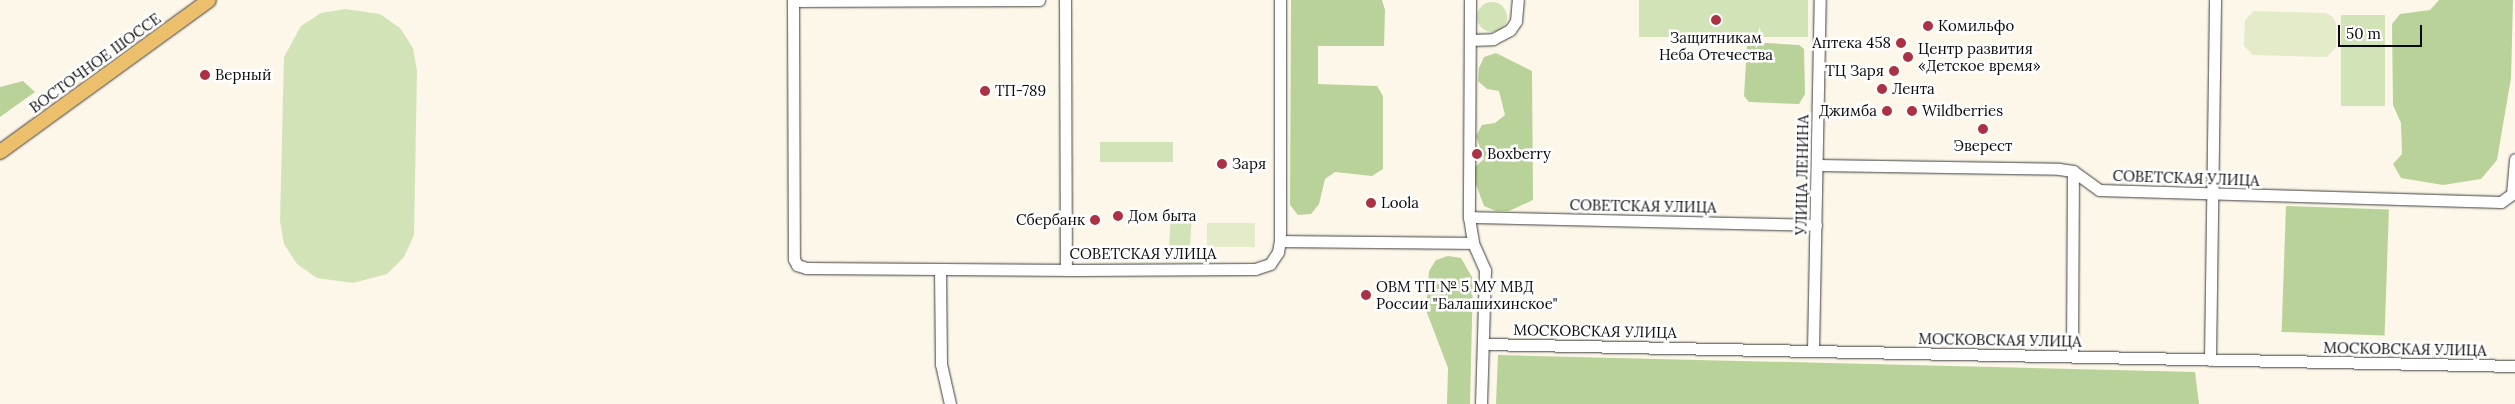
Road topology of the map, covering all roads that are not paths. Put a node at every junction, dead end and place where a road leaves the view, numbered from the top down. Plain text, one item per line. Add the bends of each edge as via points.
1 (209, 0) edge
2 (1039, 0) edge
3 (1065, 0) edge
4 (1280, 0) edge
5 (1470, 0) edge
6 (1518, 0) edge
7 (1820, 0) edge
8 (793, 1) edge
9 (2215, 1) edge
10 (1470, 40) junction
11 (0, 152) edge
12 (2515, 159) edge
13 (1817, 165) junction
14 (2073, 171) junction
15 (2212, 194) junction
16 (1469, 216) junction
17 (1816, 225) junction
18 (1280, 241) junction
19 (1473, 243) junction
20 (940, 269) junction
21 (1066, 270) junction
22 (1484, 344) junction
23 (1813, 350) junction
24 (2072, 356) junction
25 (2210, 360) junction
26 (2515, 366) edge
27 (950, 404) edge
28 (1481, 404) edge

1 - 11 main road, ВОСТОЧНОЕ ШОССЕ
2 - 8 street
3 - 21 street
4 - 18 street
5 - 10 street
6 - 10 street via 1516,21 1510,30 1493,40
7 - 13 street, УЛИЦА ЛЕНИНА
8 - 20 street, СОВЕТСКАЯ УЛИЦА via 794,259 797,265 806,268
9 - 15 street
10 - 16 street
12 - 15 street, СОВЕТСКАЯ УЛИЦА via 2512,194 2501,202
13 - 14 street
13 - 17 street, УЛИЦА ЛЕНИНА
14 - 15 street, СОВЕТСКАЯ УЛИЦА via 2100,190
14 - 24 street
15 - 25 street
16 - 17 street, СОВЕТСКАЯ УЛИЦА
16 - 19 street
17 - 23 street, УЛИЦА ЛЕНИНА
18 - 19 street
18 - 21 street, СОВЕТСКАЯ УЛИЦА via 1270,264 1255,269
19 - 22 street via 1485,270
20 - 21 street, СОВЕТСКАЯ УЛИЦА
20 - 27 street via 941,364
22 - 23 street, МОСКОВСКАЯ УЛИЦА
22 - 28 street
23 - 24 street, МОСКОВСКАЯ УЛИЦА
24 - 25 street, МОСКОВСКАЯ УЛИЦА
25 - 26 street, МОСКОВСКАЯ УЛИЦА

